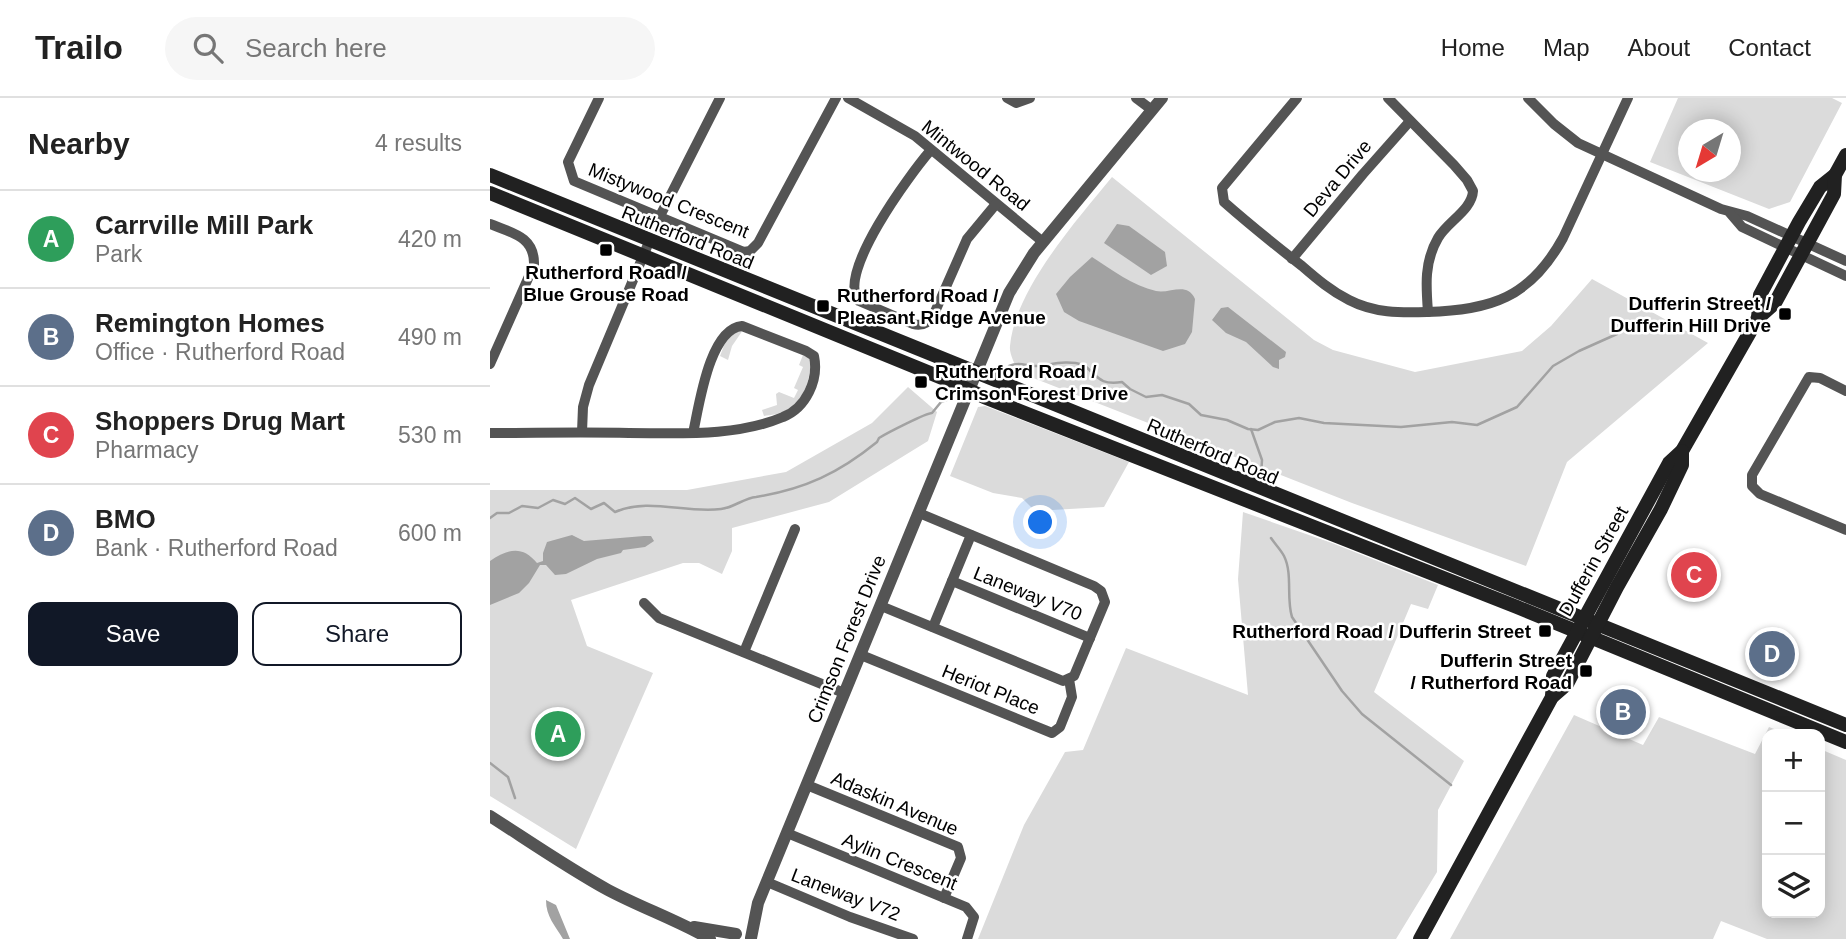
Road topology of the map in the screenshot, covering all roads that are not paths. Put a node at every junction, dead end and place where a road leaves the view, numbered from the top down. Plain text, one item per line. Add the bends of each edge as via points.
1 (599, 98) edge
2 (720, 98) edge
3 (836, 98) edge
4 (848, 98) edge
5 (1007, 98) edge
6 (1030, 98) edge
7 (1136, 98) edge
8 (1162, 98) edge
9 (1297, 98) edge
10 (1388, 98) edge
11 (1528, 98) edge
12 (1628, 98) edge
13 (1152, 110) junction
14 (1410, 121) junction
15 (930, 150) junction
16 (1603, 155) junction
17 (1846, 155) edge
18 (490, 175) edge
19 (1835, 175) junction
20 (490, 193) edge
21 (996, 204) junction
22 (660, 216) junction
23 (490, 224) edge
24 (649, 242) junction
25 (1043, 242) junction
26 (1788, 242) junction
27 (1804, 250) junction
28 (643, 257) junction
29 (1292, 259) junction
30 (1846, 261) edge
31 (1846, 276) edge
32 (1428, 312) junction
33 (1758, 318) junction
34 (490, 364) edge
35 (975, 373) junction
36 (968, 390) junction
37 (1846, 391) edge
38 (582, 432) junction
39 (490, 433) edge
40 (693, 433) junction
41 (919, 513) junction
42 (1845, 527) edge
43 (795, 529) dead end
44 (971, 535) junction
45 (952, 581) junction
46 (644, 603) dead end
47 (881, 606) junction
48 (933, 627) junction
49 (1587, 629) junction
50 (1090, 638) junction
51 (744, 652) junction
52 (861, 655) junction
53 (1069, 679) junction
54 (845, 693) junction
55 (1846, 724) edge
56 (1846, 742) edge
57 (807, 785) junction
58 (490, 816) edge
59 (787, 833) junction
60 (767, 882) junction
61 (944, 898) junction
62 (687, 925) junction
63 (742, 936) edge
64 (710, 939) edge
65 (913, 939) edge
66 (967, 939) edge
67 (1420, 939) edge

1 - 22 street, Mistywood Crescent via 568,162 574,181
2 - 22 street
3 - 22 street, Mistywood Crescent via 751,251 738,250
4 - 15 street, Mintwood Road via 915,136
5 - 6 street via 1016,103
7 - 13 street
8 - 13 street, Crimson Forest Drive
9 - 29 street via 1222,188 1224,202
10 - 14 street
11 - 16 street via 1578,143
12 - 16 street
13 - 25 street, Crimson Forest Drive
14 - 29 street, Deva Drive
14 - 32 street via 1464,175 1473,191 1468,204 1439,235 1430,255
15 - 21 street, Mintwood Road
15 - 21 street via 875,230 853,284 859,301 907,322 928,322 967,239
16 - 26 street via 1747,216
16 - 32 street via 1559,244 1533,278 1488,306
17 - 19 main road, Dufferin Street
18 - 24 main road, Rutherford Road
19 - 26 main road, Dufferin Street via 1820,187
19 - 27 main road, Dufferin Street via 1834,194
20 - 28 main road, Rutherford Road
21 - 25 street, Mintwood Road
23 - 34 street via 514,233 535,252 534,265
24 - 28 street
24 - 35 main road, Rutherford Road
25 - 35 street, Crimson Forest Drive via 1009,293
26 - 27 street
26 - 33 main road, Dufferin Street via 1760,295
27 - 30 street
27 - 31 street
27 - 33 main road, Dufferin Street via 1775,303
28 - 36 main road, Rutherford Road
28 - 38 street via 589,385
29 - 32 street via 1333,292 1362,306 1383,312
33 - 49 main road, Dufferin Street via 1682,451 1682,465 1661,509
35 - 36 street, Crimson Forest Drive
35 - 49 main road, Rutherford Road via 1502,585
36 - 41 street, Crimson Forest Drive
36 - 49 main road, Rutherford Road
37 - 42 street via 1809,377 1752,475 1752,486 1760,494
38 - 39 street
38 - 40 street
40 - 40 street via 783,418 806,399 815,376 814,356 741,326 725,332 701,390
41 - 44 street
41 - 47 street, Crimson Forest Drive
43 - 51 street
44 - 45 street
44 - 50 street via 1101,591 1105,602
45 - 48 street
45 - 50 street, Laneway V70
46 - 51 street via 659,618
47 - 48 street
47 - 52 street, Crimson Forest Drive
48 - 53 street via 1058,680
49 - 55 main road, Rutherford Road
49 - 56 main road, Rutherford Road
49 - 67 main road, Dufferin Street via 1567,684 1552,697
50 - 53 street
51 - 54 street
52 - 53 street, Heriot Place via 1052,733 1060,727 1072,697
52 - 54 street, Crimson Forest Drive
54 - 57 street, Crimson Forest Drive
57 - 59 street, Crimson Forest Drive
57 - 61 street, Adaskin Avenue via 958,847 961,858
58 - 62 street via 605,888
59 - 60 street, Crimson Forest Drive
59 - 61 street, Aylin Crescent
60 - 63 street, Crimson Forest Drive
60 - 65 street, Laneway V72
61 - 66 street, Aylin Crescent via 973,914
62 - 63 street
62 - 64 street

